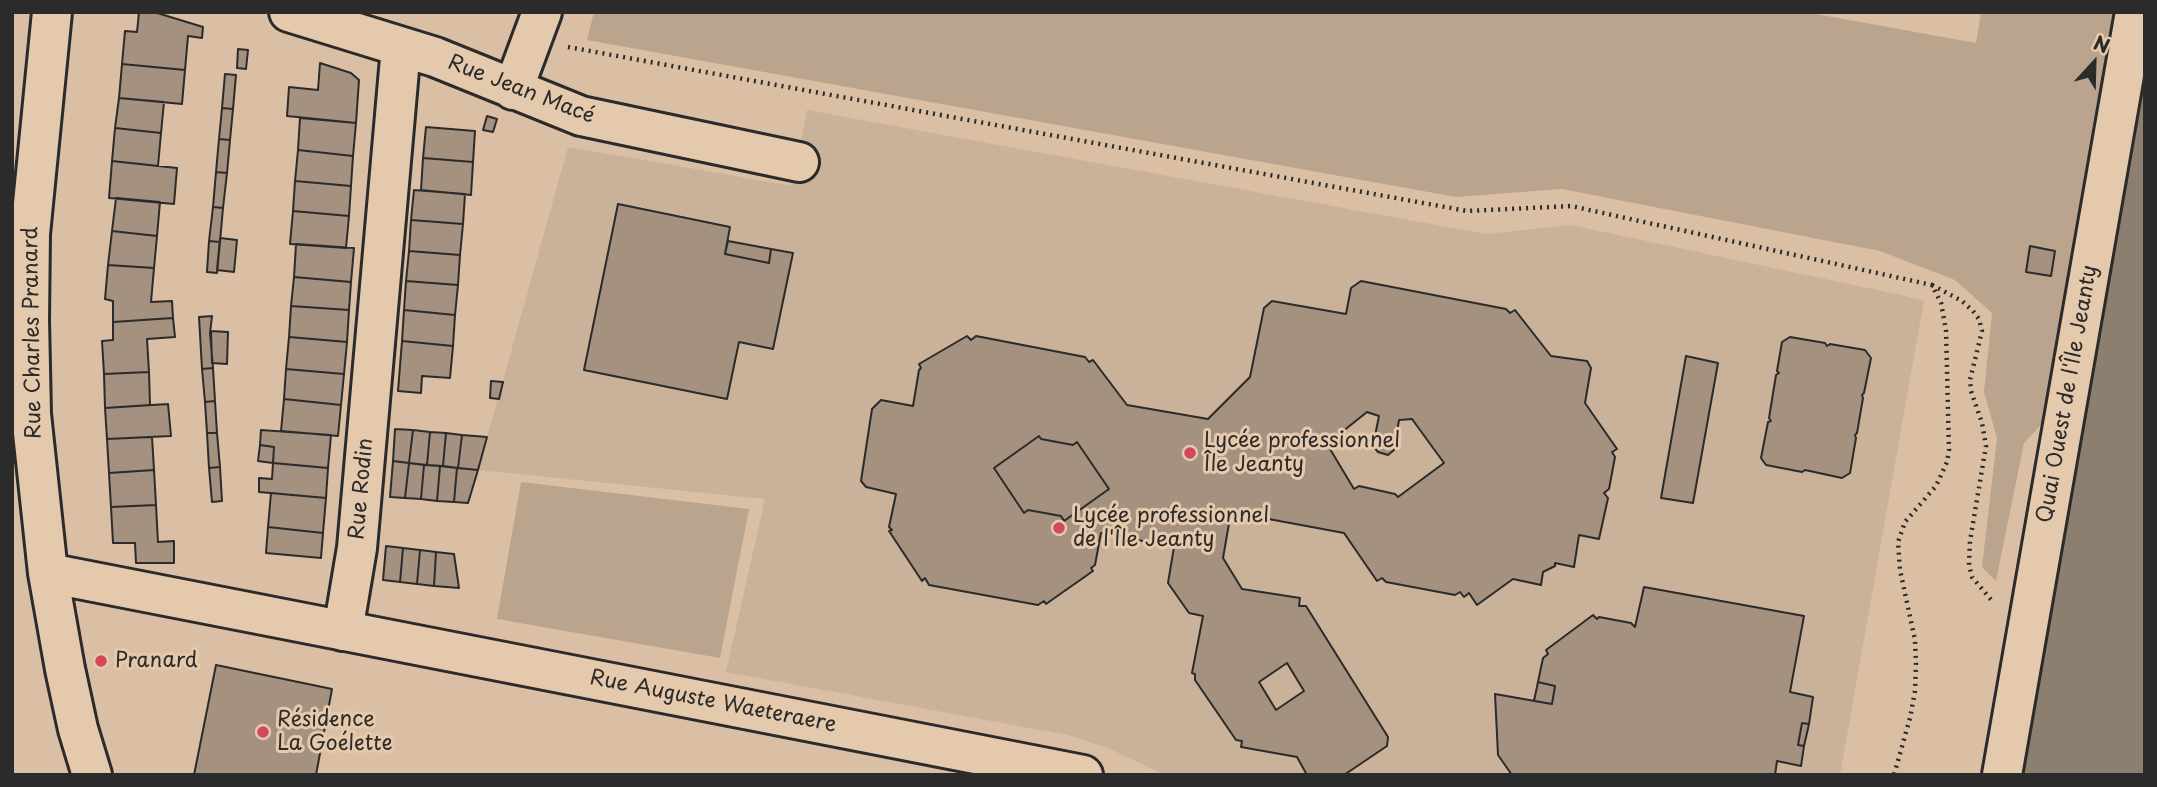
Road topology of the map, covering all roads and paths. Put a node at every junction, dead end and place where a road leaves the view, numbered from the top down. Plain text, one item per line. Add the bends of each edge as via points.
1 (52, 12) edge
2 (289, 12) edge
3 (542, 12) edge
4 (2135, 12) edge
5 (401, 47) junction
6 (564, 47) dead end
7 (513, 89) junction
8 (799, 162) dead end
9 (1932, 285) junction
10 (26, 500) edge
11 (48, 573) junction
12 (2000, 611) dead end
13 (343, 631) junction
14 (92, 775) edge
15 (1083, 775) edge
16 (1894, 775) edge
17 (2002, 775) edge

1 - 10 street, Rue Charles Pranard via 28,276 31,414
2 - 5 street, Rue Jean Macé
3 - 7 street
4 - 17 street, Quai Ouest de l'Île Jeanty
5 - 7 street, Rue Jean Macé
5 - 13 street, Rue Rodin via 358,548
6 - 9 path via 1467,211 1571,206
7 - 8 street, Rue Jean Macé via 603,122
9 - 12 path via 1973,311 1982,331 1970,380 1986,446 1969,565 1972,577
9 - 16 path via 1946,330 1949,450 1936,486 1905,522 1898,542 1916,664 1910,718
10 - 11 street, Rue Charles Pranard
11 - 13 street
11 - 14 street, Rue Charles Pranard via 78,729
13 - 15 street, Rue Auguste Waeteraere

